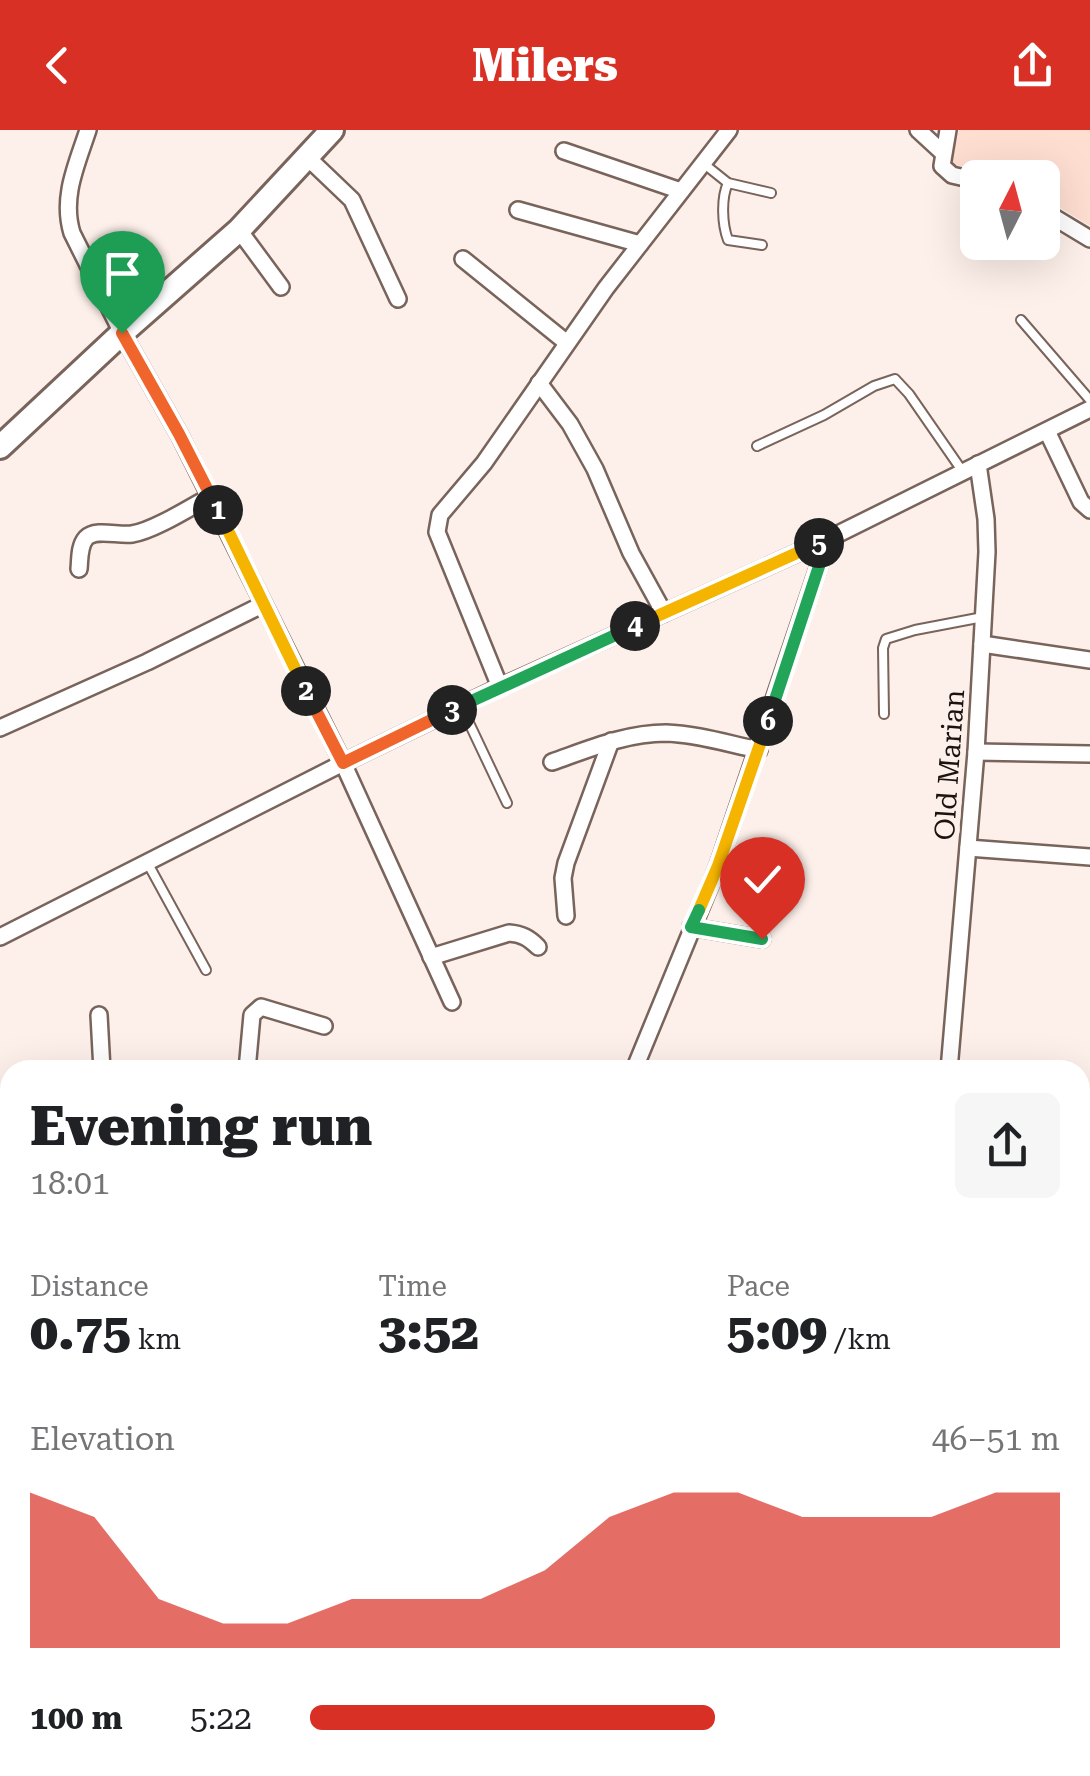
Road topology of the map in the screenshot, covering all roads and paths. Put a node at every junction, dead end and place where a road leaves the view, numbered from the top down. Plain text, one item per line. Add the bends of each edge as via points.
1 (88, 130) edge
2 (332, 130) edge
3 (729, 130) edge
4 (918, 130) edge
5 (948, 130) edge
6 (564, 151) dead end
7 (943, 153) junction
8 (307, 157) junction
9 (703, 163) junction
10 (960, 177) edge
11 (728, 183) junction
12 (681, 191) junction
13 (772, 193) dead end
14 (518, 210) dead end
15 (1060, 221) edge
16 (239, 230) junction
17 (1090, 239) edge
18 (640, 244) junction
19 (762, 245) dead end
20 (462, 260) dead end
21 (281, 288) dead end
22 (398, 299) dead end
23 (1021, 320) dead end
24 (122, 333) junction
25 (567, 343) junction
26 (540, 383) junction
27 (1090, 400) edge
28 (1090, 409) edge
29 (1047, 431) junction
30 (0, 446) edge
31 (756, 446) dead end
32 (970, 468) junction
33 (210, 496) junction
34 (1090, 510) edge
35 (828, 539) junction
36 (79, 569) dead end
37 (262, 605) junction
38 (664, 612) junction
39 (984, 617) junction
40 (982, 644) junction
41 (1090, 660) edge
42 (500, 687) junction
43 (461, 706) junction
44 (884, 714) dead end
45 (0, 728) edge
46 (612, 741) junction
47 (759, 750) junction
48 (976, 752) junction
49 (1090, 754) edge
50 (552, 762) dead end
51 (343, 763) junction
52 (507, 803) dead end
53 (968, 848) junction
54 (1090, 857) edge
55 (147, 862) junction
56 (566, 916) dead end
57 (691, 927) junction
58 (0, 937) edge
59 (762, 939) dead end
60 (538, 948) dead end
61 (431, 957) junction
62 (206, 970) dead end
63 (452, 1002) dead end
64 (99, 1015) dead end
65 (324, 1026) dead end
66 (101, 1060) edge
67 (248, 1060) edge
68 (638, 1060) edge
69 (950, 1060) edge

1 - 24 street via 67,217
2 - 8 street
3 - 9 street
4 - 7 street
5 - 7 street
6 - 12 street
7 - 10 street via 942,166
8 - 16 street
8 - 22 street via 352,200
9 - 11 lane
9 - 12 street
11 - 13 lane
11 - 19 lane via 728,240
12 - 18 street
14 - 18 street
15 - 17 street
16 - 21 street
16 - 24 street
18 - 25 street
20 - 25 street
23 - 27 lane
24 - 30 street
24 - 33 street
25 - 26 street
26 - 38 street via 570,424
26 - 42 street via 437,524
28 - 29 street
29 - 32 street
29 - 34 street
31 - 32 lane via 895,378
32 - 35 street
32 - 39 street, Old Marian via 986,519
33 - 36 street via 142,532 88,536
33 - 37 street
35 - 38 street
35 - 47 street
37 - 45 street
37 - 51 street
38 - 42 street
39 - 40 street, Old Marian
39 - 44 lane via 886,639
40 - 41 street
40 - 48 street, Old Marian
42 - 43 street
43 - 51 street
43 - 52 lane
46 - 47 street via 668,734
46 - 50 street
46 - 56 street via 566,863
47 - 57 street
48 - 49 street
48 - 53 street, Old Marian
51 - 55 street
51 - 61 street
53 - 54 street
53 - 69 street, Old Marian
55 - 58 street
55 - 62 lane
57 - 59 street
57 - 68 street
60 - 61 street via 508,933
61 - 63 street
64 - 66 street
65 - 67 street via 256,1009

